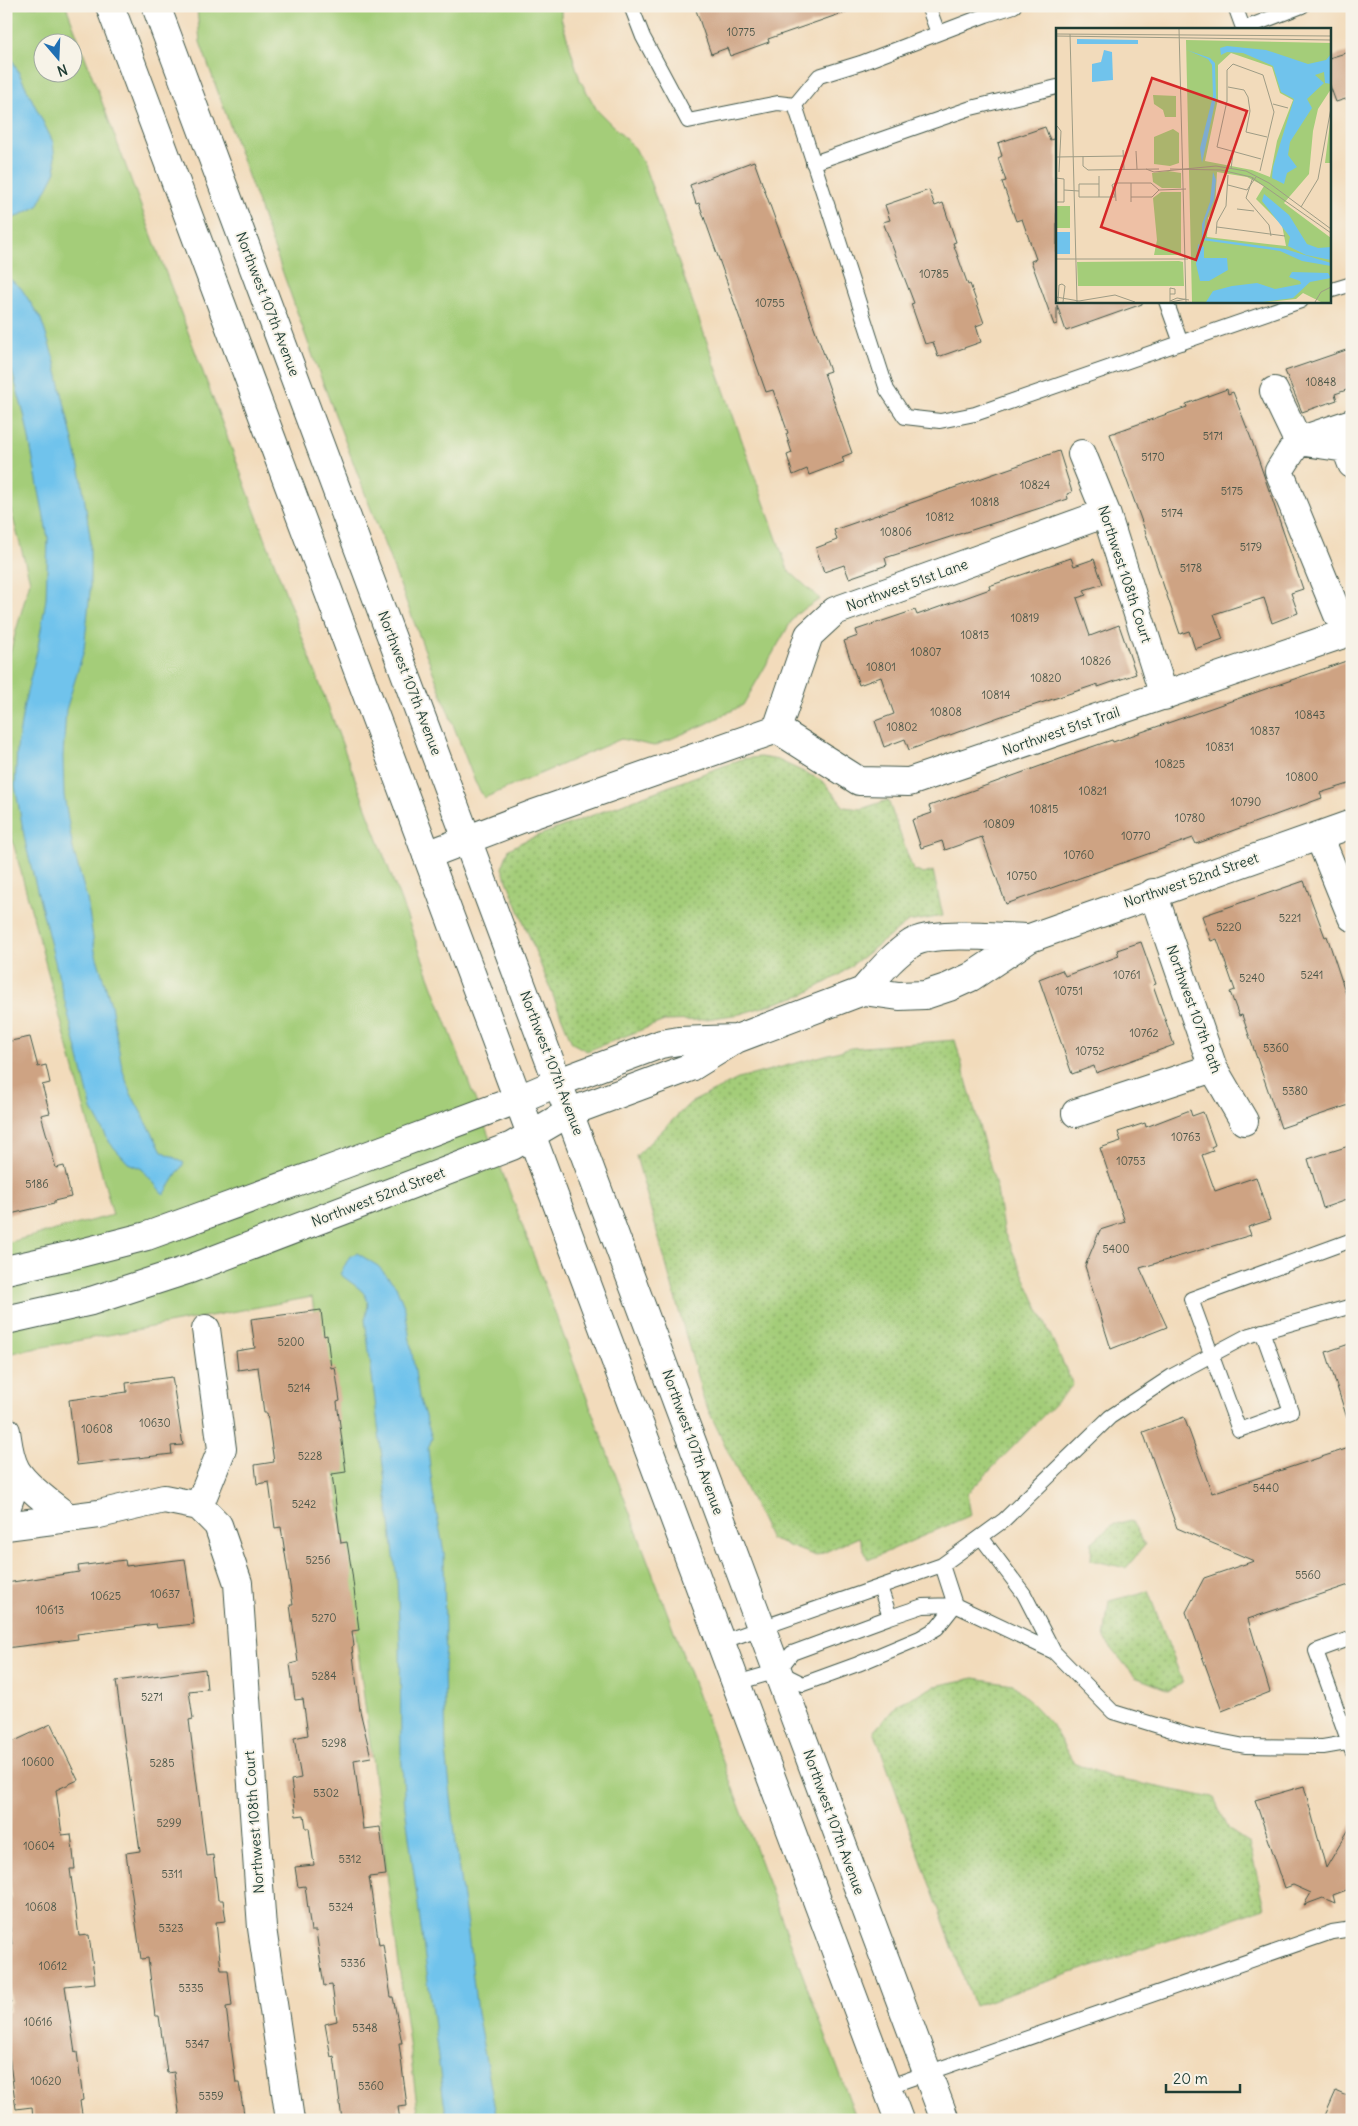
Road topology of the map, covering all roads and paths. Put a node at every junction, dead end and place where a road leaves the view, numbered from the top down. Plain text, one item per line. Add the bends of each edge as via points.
1 (110, 6) edge
2 (156, 6) edge
3 (631, 6) edge
4 (928, 6) edge
5 (1014, 6) edge
6 (1235, 6) edge
7 (1302, 6) edge
8 (1243, 28) edge
9 (938, 34) junction
10 (1056, 87) edge
11 (794, 105) junction
12 (813, 163) junction
13 (1352, 284) edge
14 (1330, 291) edge
15 (1166, 302) edge
16 (1298, 302) edge
17 (1181, 343) junction
18 (1274, 391) dead end
19 (1352, 423) edge
20 (1298, 441) junction
21 (1082, 454) dead end
22 (1352, 464) edge
23 (1106, 513) junction
24 (1352, 618) edge
25 (1352, 631) edge
26 (1164, 696) junction
27 (777, 729) junction
28 (1352, 824) edge
29 (1319, 836) junction
30 (468, 839) junction
31 (427, 855) junction
32 (1153, 893) junction
33 (1352, 917) edge
34 (954, 936) junction
35 (1030, 938) junction
36 (967, 979) junction
37 (863, 991) junction
38 (736, 1039) junction
39 (1213, 1068) junction
40 (559, 1082) junction
41 (519, 1099) junction
42 (570, 1112) junction
43 (1076, 1113) dead end
44 (1244, 1120) dead end
45 (532, 1134) junction
46 (1352, 1240) edge
47 (6, 1270) edge
48 (1352, 1306) edge
49 (6, 1320) edge
50 (206, 1329) dead end
51 (1262, 1331) junction
52 (1211, 1355) junction
53 (9, 1451) edge
54 (199, 1506) junction
55 (6, 1509) edge
56 (69, 1518) junction
57 (6, 1526) edge
58 (981, 1537) junction
59 (942, 1565) junction
60 (880, 1586) junction
61 (955, 1605) junction
62 (890, 1617) junction
63 (762, 1627) junction
64 (1352, 1638) edge
65 (721, 1642) junction
66 (1054, 1652) junction
67 (778, 1671) junction
68 (736, 1683) junction
69 (1351, 1745) edge
70 (1352, 1929) edge
71 (927, 2072) junction
72 (887, 2087) junction
73 (290, 2120) edge
74 (899, 2120) edge
75 (945, 2120) edge

1 - 31 street
2 - 30 street, Northwest 107th Avenue
3 - 11 lane via 643,38 688,121 778,102
4 - 9 lane
5 - 9 lane
6 - 8 lane
7 - 8 lane
9 - 11 lane via 818,76
10 - 12 lane via 971,108
11 - 12 lane
12 - 17 lane via 887,390 905,417 940,422 975,414
13 - 14 lane
15 - 17 lane
16 - 17 lane
18 - 20 street
19 - 20 street
20 - 22 street via 1346,448
20 - 24 street via 1279,471 1338,615
21 - 23 street, Northwest 108th Court
23 - 26 street, Northwest 108th Court
23 - 27 street, Northwest 51st Lane via 835,611 809,635
25 - 26 street, Northwest 51st Trail
26 - 27 street, Northwest 51st Trail via 908,782 859,781
27 - 30 street
28 - 29 street, Northwest 52nd Street
29 - 32 street, Northwest 52nd Street
29 - 33 street
30 - 31 street
30 - 40 street, Northwest 107th Avenue
31 - 41 street
32 - 35 street, Northwest 52nd Street
32 - 39 street, Northwest 107th Path
34 - 35 street, Northwest 52nd Street
34 - 36 street via 961,948
34 - 37 street, Northwest 52nd Street via 914,942 892,958
35 - 36 street, Northwest 52nd Street
36 - 37 street, Northwest 52nd Street via 925,995 899,996
37 - 38 street, Northwest 52nd Street
38 - 40 street, Northwest 52nd Street via 661,1044
38 - 42 street, Northwest 52nd Street via 691,1067
39 - 43 street
39 - 44 street, Northwest 107th Path
40 - 41 street, Northwest 52nd Street
40 - 42 street, Northwest 107th Avenue
41 - 45 street
41 - 47 street, Northwest 52nd Street via 147,1236
42 - 45 street, Northwest 52nd Street
42 - 63 street, Northwest 107th Avenue
45 - 49 street, Northwest 52nd Street via 512,1146 152,1282 91,1301
45 - 65 street
46 - 52 lane via 1191,1298
48 - 51 lane
50 - 54 street via 222,1449
51 - 52 lane
51 - 52 lane via 1291,1411 1239,1430
52 - 58 lane via 1172,1376 1110,1417 1004,1520
53 - 55 street via 14,1486
53 - 56 street via 52,1506
54 - 56 street via 164,1499
54 - 73 street, Northwest 108th Court via 218,1525 238,1583 262,1928
56 - 57 street
58 - 59 lane
58 - 66 lane via 1024,1594
59 - 60 lane
59 - 61 lane
60 - 62 lane
60 - 63 lane
61 - 62 lane via 923,1606
61 - 66 lane
61 - 67 lane via 937,1628 858,1664 803,1684
62 - 67 lane via 792,1654
63 - 65 lane
63 - 67 street, Northwest 107th Avenue
64 - 69 lane via 1316,1651
65 - 68 street
66 - 69 lane via 1112,1712 1188,1735 1245,1746
67 - 68 lane
67 - 71 street, Northwest 107th Avenue
68 - 72 street
70 - 71 lane via 1332,1932
71 - 72 lane
71 - 75 street, Northwest 107th Avenue
72 - 74 street

